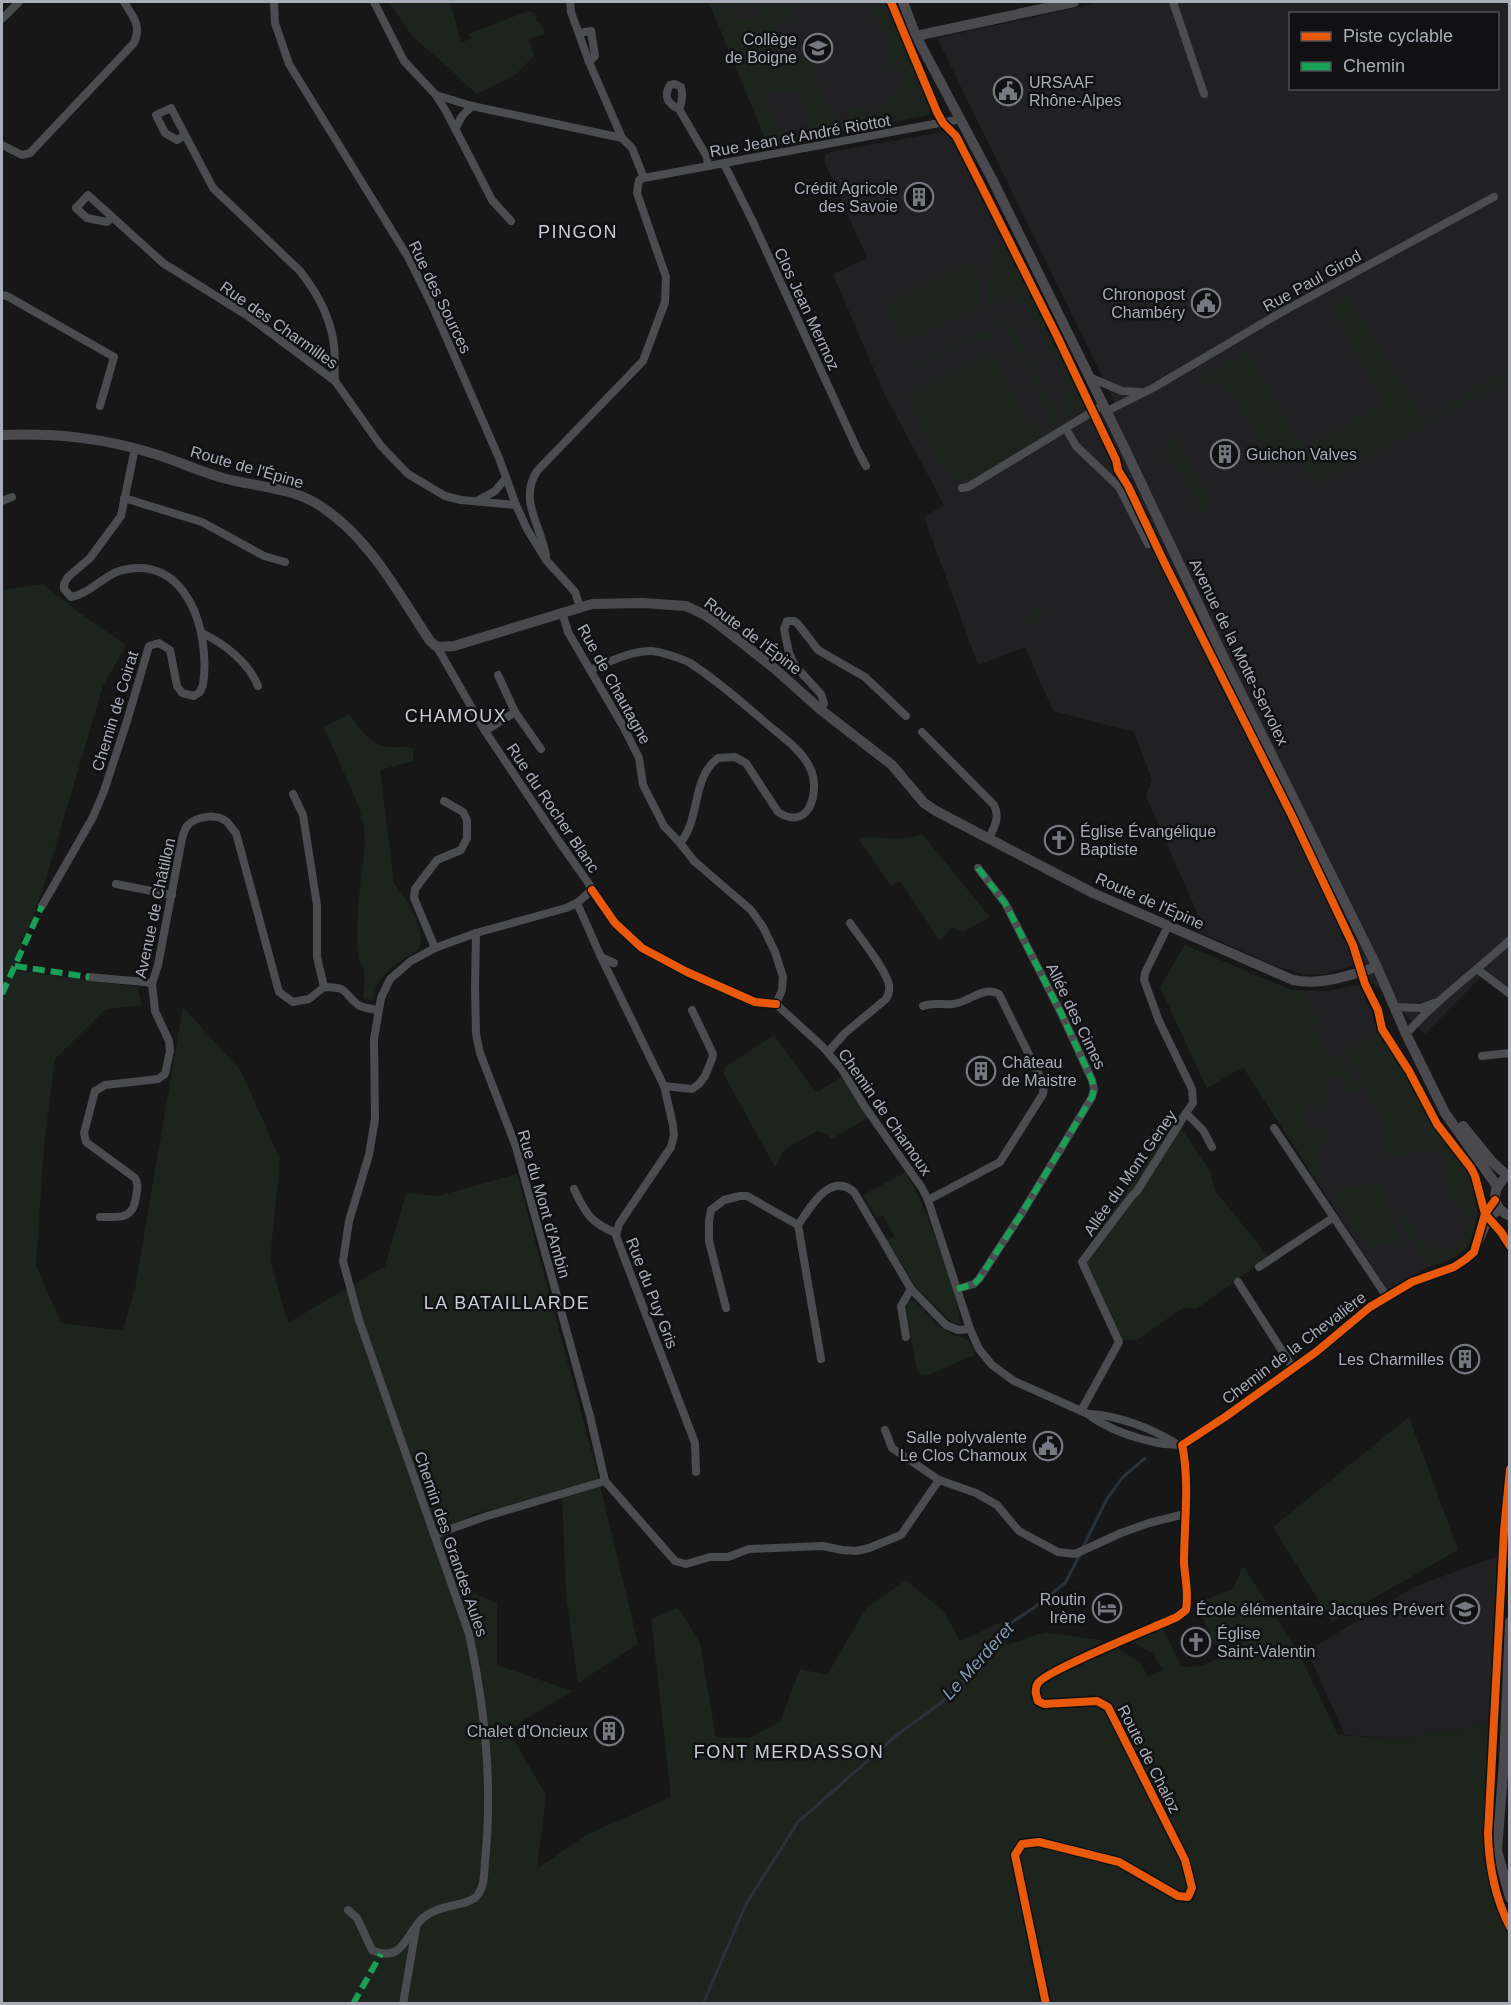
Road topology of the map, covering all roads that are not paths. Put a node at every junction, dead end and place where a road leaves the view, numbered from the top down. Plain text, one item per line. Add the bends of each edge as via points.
1 (19, 2) edge
2 (124, 2) edge
3 (274, 2) edge
4 (374, 2) edge
5 (570, 2) edge
6 (903, 2) edge
7 (1074, 2) edge
8 (1173, 2) edge
9 (2, 19) edge
10 (579, 33) junction
11 (916, 36) junction
12 (589, 62) junction
13 (1204, 93) dead end
14 (436, 95) junction
15 (472, 106) junction
16 (679, 110) dead end
17 (961, 119) junction
18 (455, 129) junction
19 (184, 136) dead end
20 (622, 138) junction
21 (2, 146) edge
22 (723, 164) junction
23 (708, 166) junction
24 (644, 178) junction
25 (1494, 197) dead end
26 (112, 217) dead end
27 (511, 221) dead end
28 (2, 295) edge
29 (1089, 377) junction
30 (335, 381) junction
31 (1144, 392) junction
32 (100, 406) dead end
33 (1104, 409) junction
34 (1066, 429) junction
35 (2, 435) edge
36 (135, 448) junction
37 (866, 466) dead end
38 (506, 478) junction
39 (962, 488) dead end
40 (12, 497) dead end
41 (124, 498) junction
42 (2, 501) edge
43 (476, 501) junction
44 (516, 505) junction
45 (1148, 544) dead end
46 (546, 560) junction
47 (285, 562) dead end
48 (580, 607) junction
49 (562, 612) junction
50 (202, 633) junction
51 (437, 647) junction
52 (591, 670) junction
53 (498, 675) dead end
54 (882, 681) dead end
55 (872, 683) junction
56 (258, 686) dead end
57 (821, 710) junction
58 (515, 712) junction
59 (906, 716) dead end
60 (485, 730) junction
61 (922, 732) dead end
62 (541, 748) dead end
63 (293, 794) dead end
64 (444, 801) dead end
65 (989, 838) junction
66 (681, 843) junction
67 (978, 868) dead end
68 (116, 884) dead end
69 (592, 890) junction
70 (172, 894) junction
71 (577, 903) junction
72 (42, 906) dead end
73 (850, 923) dead end
74 (1168, 926) junction
75 (476, 933) junction
76 (1509, 940) edge
77 (435, 948) junction
78 (601, 957) junction
79 (614, 963) dead end
80 (1377, 967) junction
81 (1477, 969) junction
82 (89, 977) dead end
83 (152, 984) junction
84 (324, 987) junction
85 (1509, 994) edge
86 (1436, 1002) junction
87 (776, 1004) junction
88 (923, 1006) dead end
89 (1394, 1007) junction
90 (378, 1010) junction
91 (692, 1010) dead end
92 (1406, 1034) junction
93 (828, 1052) junction
94 (1509, 1053) edge
95 (1482, 1056) dead end
96 (1428, 1077) junction
97 (664, 1086) junction
98 (1186, 1113) junction
99 (1274, 1128) dead end
100 (1212, 1147) dead end
101 (1509, 1177) edge
102 (1497, 1186) junction
103 (574, 1189) dead end
104 (928, 1200) junction
105 (1504, 1212) edge
106 (100, 1216) dead end
107 (1334, 1217) junction
108 (798, 1225) junction
109 (616, 1233) junction
110 (1259, 1267) dead end
111 (1238, 1282) dead end
112 (911, 1289) junction
113 (957, 1289) junction
114 (1387, 1297) junction
115 (726, 1308) dead end
116 (970, 1329) junction
117 (906, 1337) dead end
118 (821, 1359) dead end
119 (1293, 1368) junction
120 (1085, 1412) junction
121 (885, 1430) dead end
122 (1179, 1445) junction
123 (696, 1472) dead end
124 (939, 1480) junction
125 (605, 1481) junction
126 (1185, 1514) junction
127 (434, 1535) junction
128 (1509, 1622) edge
129 (1509, 1898) edge
130 (348, 1910) dead end
131 (417, 1925) junction
132 (403, 2004) edge
133 (1046, 2004) edge

1 - 9 street
2 - 21 street via 138,26 134,43 30,153 22,155
3 - 38 street, Rue des Sources via 275,23 289,64 408,256
4 - 14 street via 404,61
5 - 10 street
6 - 11 main road
7 - 11 main road
8 - 13 street
10 - 12 street
10 - 12 street via 591,31 595,56
11 - 17 main road
12 - 20 street
14 - 15 street
14 - 18 street
15 - 18 street
15 - 20 street
16 - 23 street
17 - 22 street, Rue Jean et André Riottot
17 - 29 main road, Avenue de la Motte-Servolex
18 - 27 street via 492,200
19 - 30 street via 213,188 308,280 334,340
20 - 24 street via 632,148
22 - 23 street, Rue Jean et André Riottot
22 - 37 street, Clos Jean Mermoz
23 - 24 street, Rue Jean et André Riottot
24 - 46 street via 639,180 637,193 666,277 665,302 643,361 532,480 532,516
25 - 31 street, Rue Paul Girod
26 - 30 street, Rue des Charmilles via 163,263 248,316
28 - 32 street via 114,357
29 - 31 street via 1122,391
29 - 33 main road, Avenue de la Motte-Servolex
30 - 43 street, Rue des Charmilles via 381,446 408,474 445,496
31 - 33 street, Rue Paul Girod
33 - 34 street, Rue Paul Girod
33 - 80 main road, Avenue de la Motte-Servolex
34 - 39 street, Rue Paul Girod
34 - 45 street via 1076,446 1119,487
35 - 36 main road, Route de l'Épine via 68,435
36 - 41 street, Chemin de Coirat
36 - 51 main road, Route de l'Épine via 222,478 283,490 321,506 372,553
38 - 43 street via 495,491
38 - 44 street, Rue des Sources
40 - 42 street
41 - 47 street via 202,522 264,556
41 - 50 street, Chemin de Coirat via 121,516 90,558 68,577 64,584 66,593 79,596 105,577 148,568 176,581 192,605
43 - 44 street, Rue des Charmilles
44 - 46 street, Rue des Sources
46 - 48 street, Rue des Sources via 570,585
48 - 49 main road, Route de l'Épine
48 - 57 main road, Route de l'Épine via 608,603 680,605 694,609 774,668
49 - 51 main road, Route de l'Épine via 454,646
49 - 52 street, Rue de Chautagne via 568,632
50 - 56 street via 220,642 253,674
50 - 72 street, Chemin de Coirat via 204,681 195,696 179,690 168,647 154,643 147,650 104,791
51 - 60 street, Rue du Rocher Blanc
52 - 66 street, Rue de Chautagne via 639,758 643,784 664,826
52 - 66 street via 621,657 652,651 688,662 785,740 812,770 812,802 808,810 801,816 785,817 746,763 735,757 718,758 705,771
53 - 58 street
54 - 55 street
55 - 57 street via 818,650 795,621 787,621 784,630 789,653 795,666 821,694
55 - 59 street
57 - 65 main road, Route de l'Épine via 892,765 924,803
58 - 60 street
58 - 62 street
60 - 69 street, Rue du Rocher Blanc
61 - 65 street via 994,805 997,819
63 - 84 street via 303,815 317,905 317,957
64 - 77 street via 463,812 467,838 461,850 437,860 415,889 414,898
65 - 74 main road, Route de l'Épine via 1093,893
66 - 87 street, Rue de Chautagne via 694,861 751,910 763,927 783,977
67 - 113 street, Allée des Cimes via 1005,903 1094,1089 979,1279
68 - 70 street
69 - 71 street
69 - 87 street via 615,923 642,948 755,1002
70 - 83 street, Avenue de Châtillon
70 - 84 street, Avenue de Châtillon via 186,828 201,818 226,821 236,833 279,992 293,1002 309,999
71 - 75 street
71 - 78 street, Rue du Puy Gris
73 - 93 street via 884,973 890,992
74 - 80 main road, Route de l'Épine via 1303,982 1327,981
74 - 98 street via 1144,980 1192,1089 1193,1103
75 - 77 street
75 - 125 street, Rue du Mont d'Ambin via 480,1053 516,1146
76 - 81 street
77 - 90 street via 390,979
78 - 79 street
78 - 97 street, Rue du Puy Gris
80 - 89 main road, Avenue de la Motte-Servolex
81 - 85 street
81 - 86 street
82 - 83 street
83 - 106 street, Avenue de Châtillon via 155,1011 169,1041 165,1074 158,1080 105,1085 95,1091 84,1133 86,1142 138,1184 130,1213 123,1217
84 - 90 street via 338,987 359,1006
86 - 89 street via 1421,1008
86 - 92 street
87 - 93 street, Chemin de Chamoux
88 - 104 street via 935,1002 952,1004 986,991 999,994 1044,1085 1043,1094 1000,1162
89 - 92 main road, Avenue de la Motte-Servolex
90 - 127 street, Chemin des Grandes Aules via 374,1039 375,1119 369,1155 348,1221 343,1261 359,1320
91 - 97 street via 710,1046 712,1059 696,1088
92 - 96 main road, Avenue de la Motte-Servolex
93 - 104 street, Chemin de Chamoux
94 - 95 street
96 - 101 main road, Avenue de la Motte-Servolex via 1486,1155
96 - 102 main road, Avenue de la Motte-Servolex via 1445,1113
97 - 109 street, Rue du Puy Gris via 673,1142
98 - 100 street, Allée du Mont Geney via 1203,1130
98 - 120 street, Allée du Mont Geney via 1137,1191 1082,1262 1119,1342
99 - 107 street
101 - 102 main road
102 - 105 main road
103 - 109 street via 593,1221
104 - 113 street, Chemin de Chamoux
105 - 114 street, Chemin de la Chevalière via 1485,1214 1474,1252 1466,1259
107 - 110 street
107 - 114 street
108 - 112 street via 821,1194 834,1185 848,1186
108 - 115 street via 747,1196 724,1200 711,1210 709,1241
108 - 118 street
109 - 123 street, Rue du Puy Gris via 695,1443
111 - 119 street
112 - 116 street via 946,1325
112 - 117 street via 902,1306
113 - 116 street, Chemin de Chamoux
114 - 119 street, Chemin de la Chevalière
116 - 120 street, Chemin de Chamoux via 992,1365 1014,1381
119 - 122 street, Chemin de la Chevalière
120 - 122 street, Chemin de Chamoux via 1141,1427
121 - 124 street via 892,1448
122 - 126 street, Route de Chaloz via 1184,1465
124 - 125 street via 901,1535 869,1548 749,1549 686,1564 675,1561
124 - 126 street via 976,1492 997,1505 1020,1531 1058,1552 1076,1554 1121,1533
125 - 127 street
126 - 133 street, Route de Chaloz via 1186,1610 1050,1673 1035,1689 1038,1701 1044,1704 1089,1700 1108,1707 1185,1860 1192,1888 1188,1897 1178,1896 1119,1862 1039,1842 1022,1844 1015,1855
127 - 131 street, Chemin des Grandes Aules via 469,1634 478,1676 487,1756 487,1843 482,1888 475,1898 434,1910
128 - 129 main road via 1497,1850
130 - 131 street, Chemin des Grandes Aules via 357,1918 372,1950 381,1954 392,1953 404,1945
131 - 132 street

